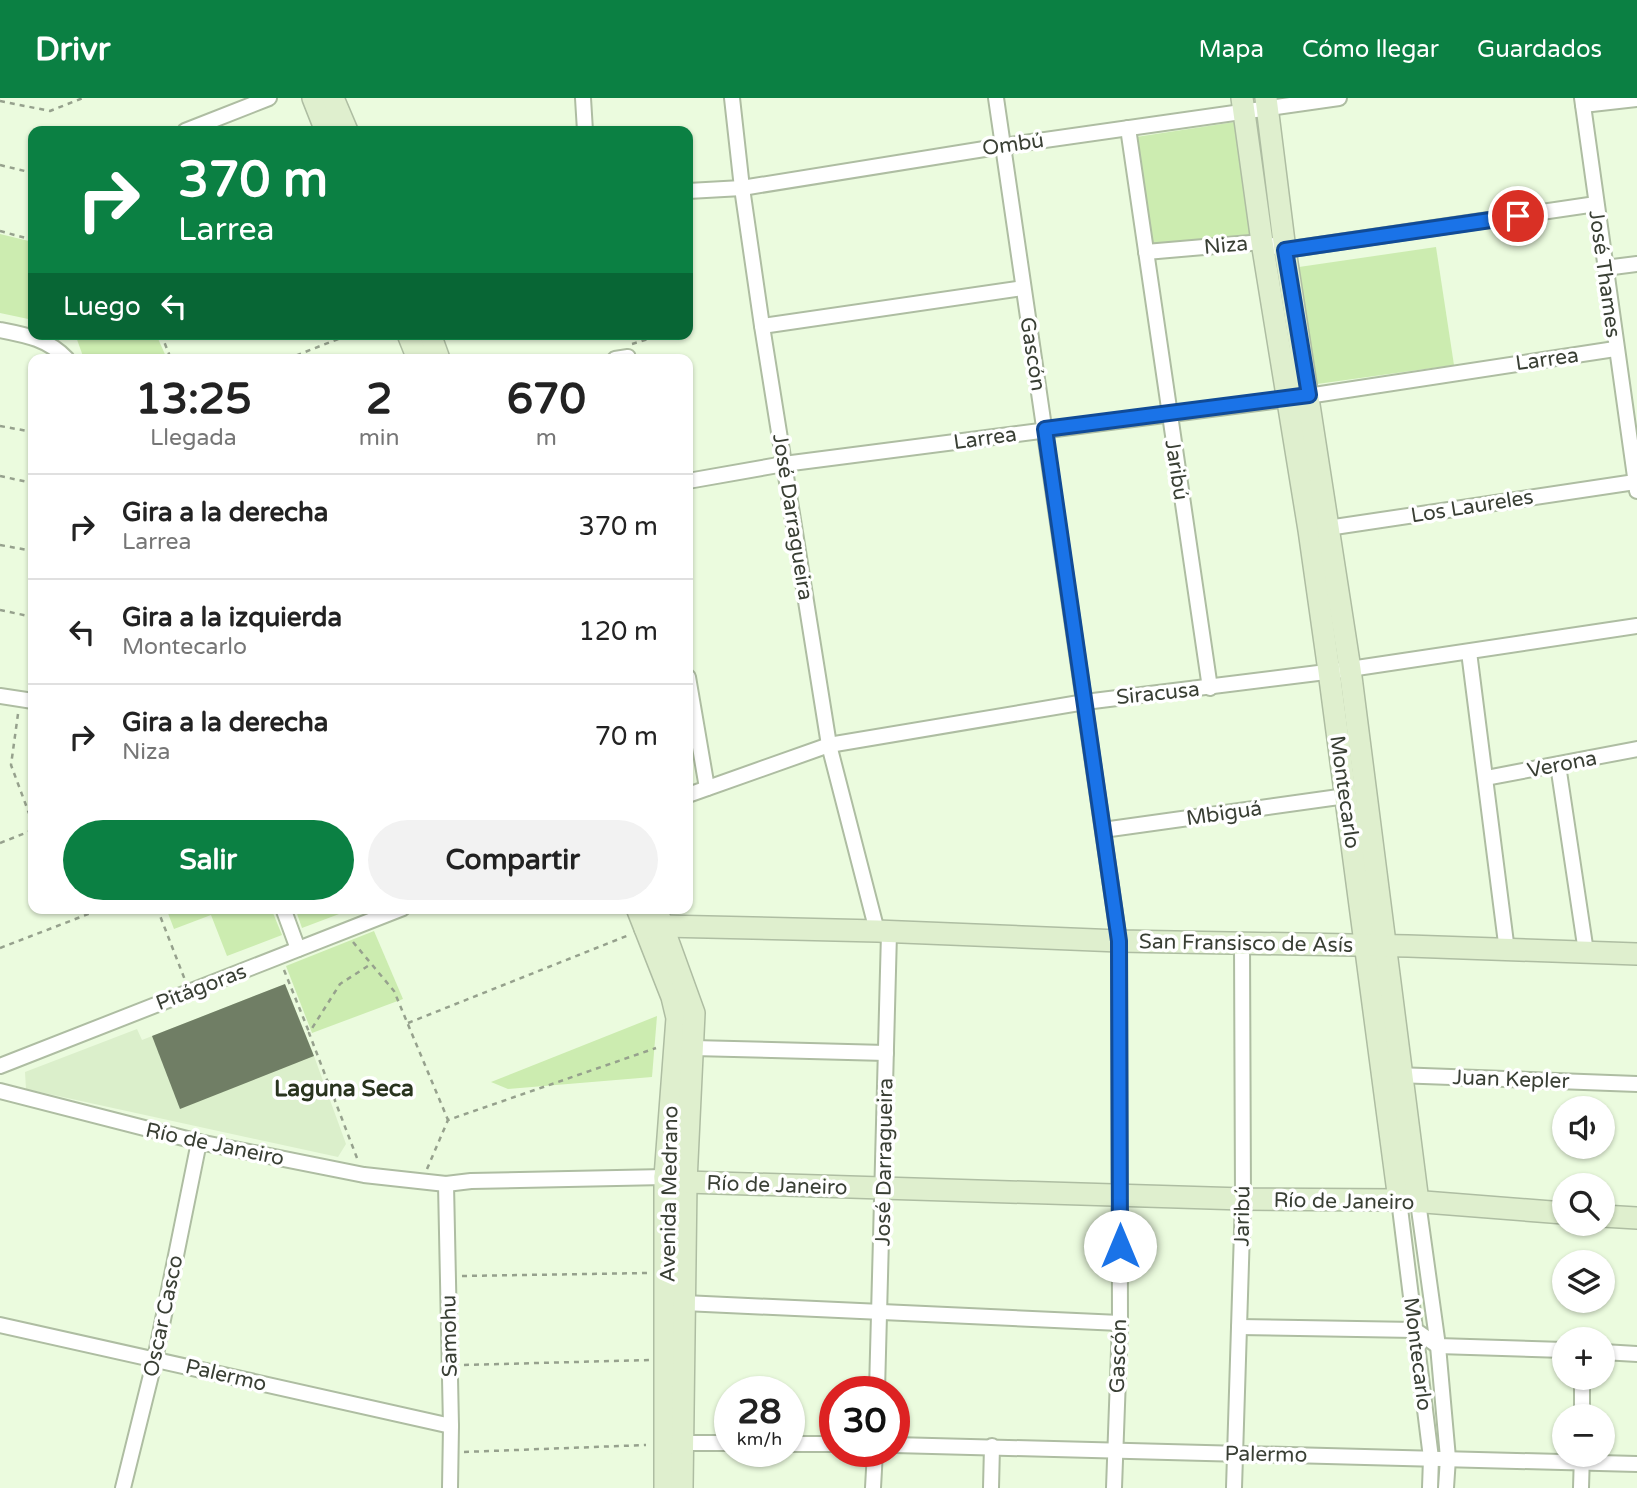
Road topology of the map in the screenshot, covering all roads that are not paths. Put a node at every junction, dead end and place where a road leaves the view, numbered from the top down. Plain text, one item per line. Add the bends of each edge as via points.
1 (270, 98) edge
2 (313, 98) edge
3 (333, 98) edge
4 (583, 98) edge
5 (732, 98) edge
6 (996, 98) edge
7 (1339, 98) edge
8 (1637, 99) edge
9 (1582, 102) edge
10 (1267, 103) edge
11 (1243, 105) edge
12 (198, 126) edge
13 (324, 126) edge
14 (345, 126) edge
15 (585, 126) edge
16 (1128, 128) junction
17 (1003, 146) junction
18 (742, 188) junction
19 (693, 191) edge
20 (1596, 204) junction
21 (1262, 242) junction
22 (1285, 250) junction
23 (1146, 252) junction
24 (1637, 264) edge
25 (1605, 268) junction
26 (1023, 288) junction
27 (762, 326) junction
28 (0, 330) edge
29 (28, 336) edge
30 (40, 340) edge
31 (1615, 349) junction
32 (62, 354) edge
33 (1298, 397) junction
34 (1169, 415) junction
35 (1045, 429) junction
36 (1633, 429) edge
37 (784, 464) junction
38 (693, 480) edge
39 (1636, 487) edge
40 (1319, 529) junction
41 (1637, 626) edge
42 (1469, 652) junction
43 (1340, 670) junction
44 (1210, 688) junction
45 (0, 696) edge
46 (27, 700) edge
47 (1085, 702) junction
48 (693, 706) edge
49 (829, 746) junction
50 (1637, 749) edge
51 (1558, 765) junction
52 (1486, 778) junction
53 (707, 788) junction
54 (693, 793) edge
55 (1346, 796) junction
56 (1102, 830) junction
57 (285, 914) edge
58 (387, 914) edge
59 (654, 921) edge
60 (883, 932) junction
61 (1119, 941) junction
62 (1242, 943) junction
63 (1376, 946) junction
64 (298, 949) junction
65 (1507, 951) junction
66 (1586, 953) junction
67 (1637, 954) edge
68 (684, 1045) junction
69 (886, 1053) junction
70 (0, 1066) edge
71 (1393, 1075) junction
72 (1637, 1084) edge
73 (0, 1091) edge
74 (199, 1142) junction
75 (665, 1177) junction
76 (686, 1182) junction
77 (446, 1184) junction
78 (883, 1188) junction
79 (1121, 1195) junction
80 (1243, 1199) junction
81 (1409, 1201) junction
82 (1552, 1212) edge
83 (1615, 1217) edge
84 (1637, 1219) edge
85 (684, 1303) junction
86 (881, 1312) junction
87 (1120, 1323) junction
88 (0, 1325) edge
89 (1239, 1327) junction
90 (1415, 1330) junction
91 (1438, 1346) junction
92 (1552, 1350) edge
93 (1615, 1353) edge
94 (1637, 1354) edge
95 (155, 1359) junction
96 (878, 1376) edge
97 (451, 1426) junction
98 (714, 1443) edge
99 (673, 1444) junction
100 (910, 1445) edge
101 (992, 1447) junction
102 (1115, 1451) junction
103 (1234, 1453) junction
104 (1431, 1458) junction
105 (1448, 1458) junction
106 (1552, 1458) edge
107 (1615, 1462) edge
108 (1637, 1464) edge
109 (874, 1467) edge
110 (1582, 1467) edge
111 (123, 1488) edge
112 (450, 1488) edge
113 (665, 1488) edge
114 (682, 1488) edge
115 (873, 1488) edge
116 (990, 1488) edge
117 (1114, 1488) edge
118 (1234, 1488) edge
119 (1430, 1488) edge
120 (1446, 1488) edge
121 (1581, 1488) edge

1 - 12 street
2 - 13 main road
3 - 14 main road
4 - 15 street
5 - 18 street, José Darragueira
6 - 17 street, Gascón
7 - 10 street, Ombú
8 - 9 street
9 - 20 street, José Thames
10 - 11 street, Ombú
10 - 22 main road, Montecarlo
11 - 16 street, Ombú
11 - 21 main road, Montecarlo
16 - 17 street, Ombú
16 - 23 street, Jaribú
17 - 18 street, Ombú
17 - 26 street, Gascón
18 - 19 street, Ombú
18 - 27 street, José Darragueira
20 - 22 street, Niza
20 - 25 street, José Thames
21 - 22 street, Niza
21 - 23 street, Niza
21 - 33 main road, Montecarlo
22 - 33 main road, Montecarlo
23 - 34 street, Jaribú
24 - 25 street
25 - 31 street, José Thames
26 - 27 street
26 - 35 street, Gascón
27 - 37 street, José Darragueira
28 - 29 street
30 - 32 street
31 - 33 street, Larrea
31 - 36 street, José Thames
33 - 34 street, Larrea
33 - 40 main road, Montecarlo
34 - 35 street, Larrea
34 - 44 street, Jaribú
35 - 37 street, Larrea
35 - 47 street, Gascón
36 - 39 street, José Thames
37 - 38 street, Larrea
37 - 49 street, José Darragueira
39 - 40 street, Los Laureles
40 - 43 main road, Montecarlo
41 - 42 street, Siracusa
42 - 43 street, Siracusa
42 - 52 street
43 - 44 street, Siracusa
43 - 55 main road, Montecarlo
43 - 63 main road, Montecarlo
44 - 47 street, Siracusa
45 - 46 street
47 - 49 street, Siracusa
47 - 56 street, Gascón
48 - 53 street
49 - 53 street, Siracusa
49 - 60 street, José Darragueira
50 - 51 street, Verona
51 - 52 street, Verona
51 - 66 street
52 - 65 street
53 - 54 street, Siracusa
55 - 56 street, Mbiguá
55 - 63 main road, Montecarlo
56 - 61 street, Gascón
57 - 64 street
58 - 64 street, Pitágoras
59 - 60 main road, San Fransisco de Asís
59 - 68 main road, Avenida Medrano
60 - 61 main road, San Fransisco de Asís
60 - 69 street, José Darragueira
61 - 62 main road, San Fransisco de Asís
61 - 79 street, Gascón
62 - 63 main road, San Fransisco de Asís
62 - 80 street, Jaribú
63 - 65 main road, San Fransisco de Asís
63 - 71 main road, Montecarlo
64 - 70 street, Pitágoras
65 - 66 main road, San Fransisco de Asís
66 - 67 main road, San Fransisco de Asís
68 - 69 street
68 - 75 main road, Avenida Medrano
68 - 76 main road, Avenida Medrano
69 - 78 street, José Darragueira
71 - 72 street, Juan Kepler
71 - 81 main road, Montecarlo
73 - 74 street, Río de Janeiro
74 - 77 street, Río de Janeiro via 363,1175
74 - 95 street, Oscar Casco
75 - 76 main road, Río de Janeiro
75 - 77 street, Río de Janeiro
75 - 99 main road, Avenida Medrano via 666,1359
76 - 78 main road, Río de Janeiro
76 - 85 main road, Avenida Medrano
77 - 97 street, Samohu
78 - 79 main road, Río de Janeiro
78 - 86 street, José Darragueira
79 - 80 main road, Río de Janeiro
79 - 87 street, Gascón
80 - 81 main road, Río de Janeiro
80 - 89 street, Jaribú
81 - 82 main road, Río de Janeiro
81 - 90 street, Montecarlo
81 - 91 street, Montecarlo
83 - 84 main road
85 - 86 street
85 - 99 main road, Avenida Medrano
86 - 87 street
86 - 96 street, José Darragueira
87 - 102 street, Gascón
88 - 95 street, Palermo
89 - 90 street
89 - 103 street, Jaribú
90 - 91 street
90 - 104 street, Montecarlo
91 - 92 street
91 - 105 street, Montecarlo
93 - 94 street
95 - 97 street, Palermo
95 - 111 street, Oscar Casco
97 - 112 street, Samohu
98 - 99 street
99 - 113 main road, Avenida Medrano
99 - 114 main road, Avenida Medrano
100 - 101 street, Palermo
101 - 102 street, Palermo
101 - 116 street
102 - 103 street, Palermo
102 - 117 street, Gascón
103 - 104 street, Palermo
103 - 118 street, Jaribú
104 - 105 street, Palermo
104 - 119 street, Montecarlo
105 - 106 street, Palermo
105 - 120 street, Montecarlo
107 - 108 street, Palermo
109 - 115 street
110 - 121 street

